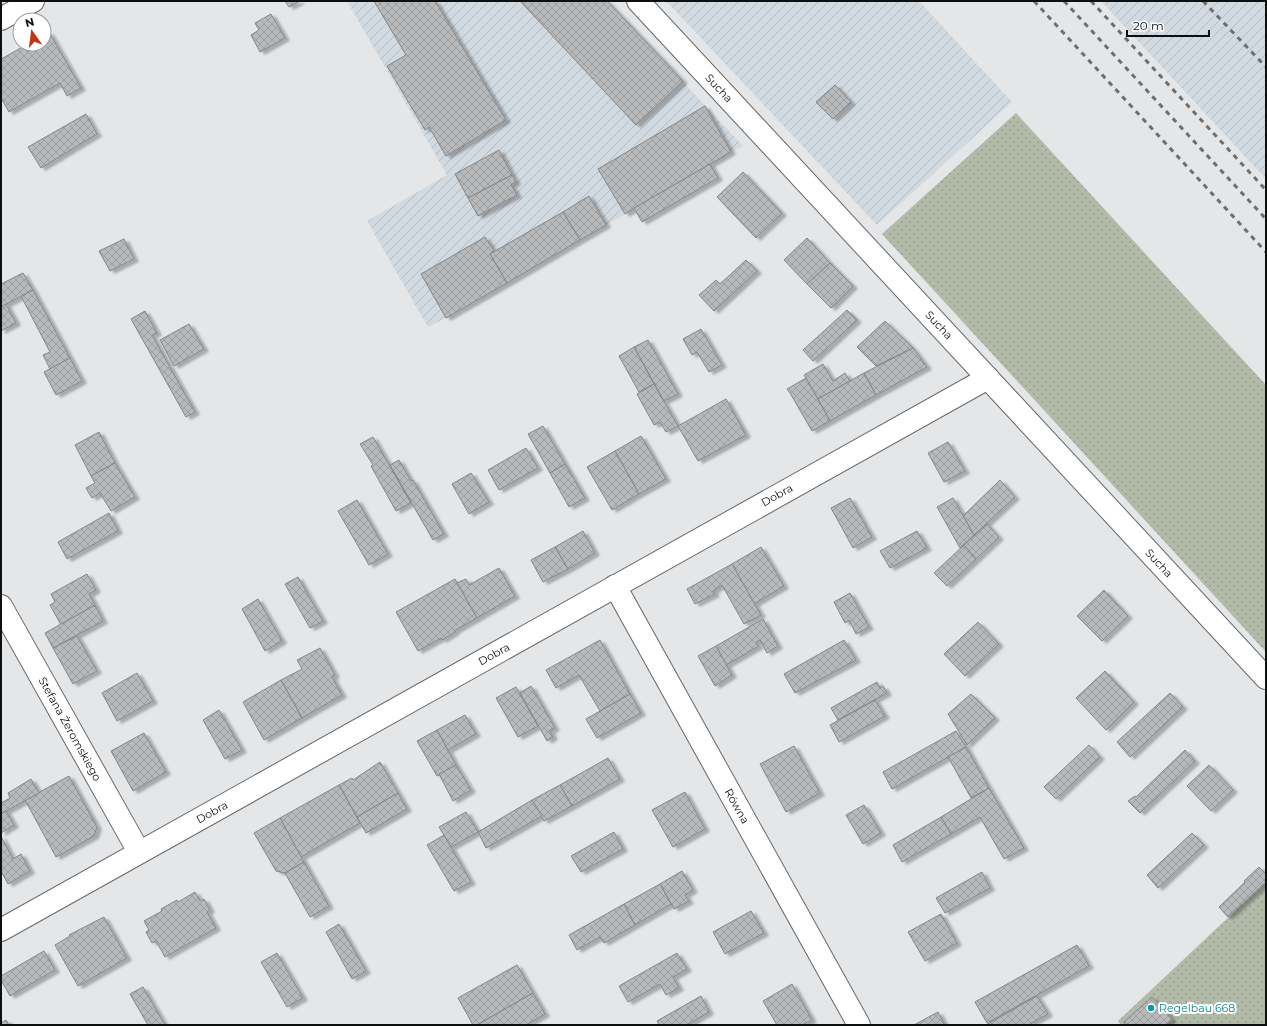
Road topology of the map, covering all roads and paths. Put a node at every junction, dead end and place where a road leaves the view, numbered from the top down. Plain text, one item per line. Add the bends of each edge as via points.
1 (33, 1) edge
2 (638, 1) edge
3 (1, 19) edge
4 (988, 378) junction
5 (615, 586) junction
6 (1, 606) edge
7 (1240, 649) junction
8 (1266, 655) edge
9 (1266, 678) edge
10 (139, 852) junction
11 (1, 930) edge
12 (859, 1025) edge

1 - 3 street
2 - 4 street, Sucha
4 - 5 street, Dobra
4 - 7 street, Sucha
5 - 10 street, Dobra
5 - 12 street, Równa
6 - 10 street, Stefana Żeromskiego
7 - 8 street
7 - 9 street, Sucha
10 - 11 street, Dobra

